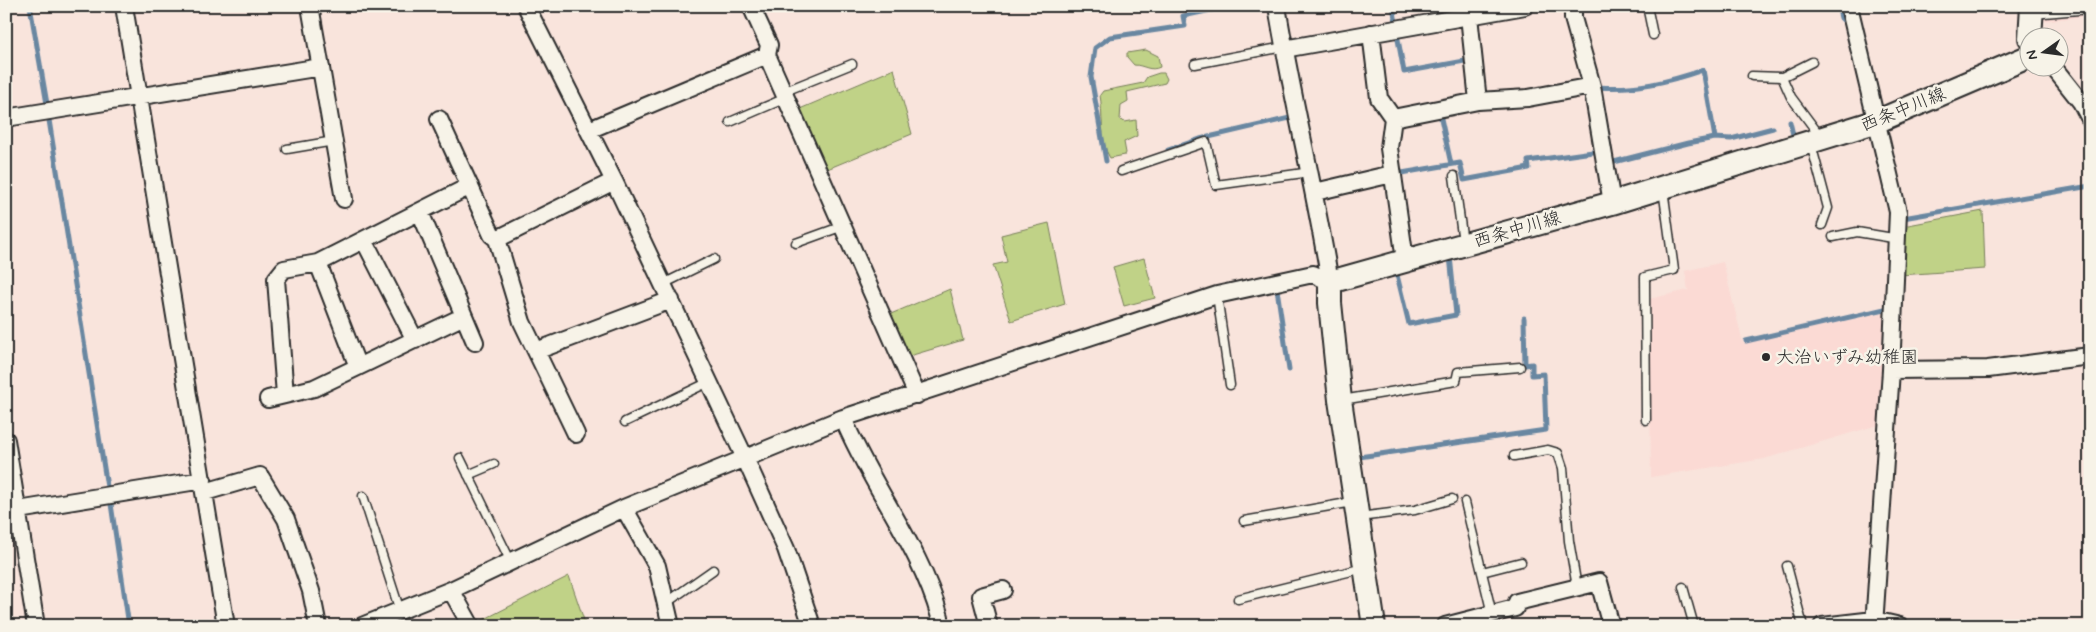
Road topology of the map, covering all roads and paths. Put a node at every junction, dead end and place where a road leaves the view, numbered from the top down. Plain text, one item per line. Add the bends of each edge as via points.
1 (124, 6) edge
2 (310, 6) edge
3 (526, 6) edge
4 (751, 6) edge
5 (1277, 6) edge
6 (1524, 6) edge
7 (1573, 6) edge
8 (1647, 6) edge
9 (1850, 6) edge
10 (2090, 9) edge
11 (2032, 10) edge
12 (1469, 16) junction
13 (2031, 28) edge
14 (1371, 34) junction
15 (1653, 35) dead end
16 (1284, 48) junction
17 (766, 55) junction
18 (2018, 61) edge
19 (1812, 62) dead end
20 (852, 64) dead end
21 (1195, 64) dead end
22 (321, 67) junction
23 (1752, 76) dead end
24 (1782, 77) junction
25 (2062, 78) edge
26 (1592, 86) junction
27 (140, 95) junction
28 (784, 95) junction
29 (1478, 101) junction
30 (6, 118) edge
31 (1393, 118) junction
32 (2090, 118) edge
33 (439, 119) dead end
34 (1878, 121) junction
35 (730, 122) dead end
36 (589, 130) junction
37 (1816, 140) junction
38 (334, 141) junction
39 (287, 149) dead end
40 (1121, 171) dead end
41 (1311, 172) junction
42 (1392, 174) junction
43 (1454, 176) dead end
44 (614, 182) junction
45 (470, 186) junction
46 (1662, 187) junction
47 (1315, 192) junction
48 (344, 199) dead end
49 (1612, 202) junction
50 (420, 212) junction
51 (1822, 225) dead end
52 (843, 226) junction
53 (1834, 237) dead end
54 (497, 239) junction
55 (1898, 239) junction
56 (364, 240) junction
57 (796, 243) dead end
58 (1464, 244) junction
59 (714, 259) dead end
60 (1405, 260) junction
61 (318, 263) junction
62 (1330, 282) junction
63 (663, 284) junction
64 (1217, 295) junction
65 (670, 300) junction
66 (464, 316) junction
67 (415, 340) junction
68 (475, 342) dead end
69 (536, 351) junction
70 (2090, 356) edge
71 (1520, 366) dead end
72 (358, 367) junction
73 (1891, 370) junction
74 (709, 382) junction
75 (1230, 385) dead end
76 (285, 395) junction
77 (917, 395) junction
78 (268, 399) dead end
79 (1340, 400) junction
80 (843, 418) junction
81 (1646, 420) dead end
82 (625, 422) dead end
83 (576, 434) dead end
84 (6, 440) edge
85 (1514, 456) dead end
86 (460, 458) dead end
87 (745, 458) junction
88 (494, 464) dead end
89 (468, 475) junction
90 (204, 486) junction
91 (363, 496) dead end
92 (1452, 499) dead end
93 (1465, 502) dead end
94 (624, 508) junction
95 (1356, 510) junction
96 (12, 511) edge
97 (1244, 521) dead end
98 (511, 562) junction
99 (1521, 562) dead end
100 (1787, 566) dead end
101 (1365, 568) junction
102 (713, 570) dead end
103 (1482, 572) junction
104 (1577, 587) junction
105 (1684, 587) dead end
106 (452, 590) junction
107 (1003, 590) dead end
108 (1238, 599) dead end
109 (666, 603) junction
110 (400, 611) junction
111 (1492, 614) junction
112 (940, 617) dead end
113 (383, 622) edge
114 (1874, 623) edge
115 (36, 626) edge
116 (226, 626) edge
117 (318, 626) edge
118 (362, 626) edge
119 (471, 626) edge
120 (671, 626) edge
121 (812, 626) edge
122 (989, 626) edge
123 (1374, 626) edge
124 (1445, 626) edge
125 (1611, 626) edge
126 (1694, 626) edge
127 (1803, 626) edge
128 (1822, 626) edge
129 (1900, 626) edge

1 - 27 street
2 - 22 street
3 - 36 street
4 - 17 street via 769,45
5 - 16 street
6 - 12 street
7 - 26 street via 1573,18
8 - 15 lane
9 - 34 street
10 - 11 lane
11 - 13 main road
12 - 14 street
12 - 29 street
14 - 16 street
14 - 31 street via 1380,98
16 - 21 lane
16 - 41 street
17 - 28 street
17 - 36 street
18 - 34 main road, 西条中川線
19 - 24 lane
20 - 28 lane
22 - 27 street
22 - 38 street
23 - 24 lane
24 - 37 lane
25 - 32 street
26 - 29 street via 1528,98
26 - 49 street
27 - 30 street
27 - 90 street
28 - 35 lane
28 - 52 street
29 - 31 street
31 - 42 street via 1388,148
33 - 45 street
34 - 37 main road, 西条中川線
34 - 55 street via 1898,212
36 - 44 street
37 - 46 main road, 西条中川線
37 - 51 lane via 1828,208
38 - 39 lane
38 - 48 street
40 - 41 lane via 1206,142 1216,185
41 - 47 street
42 - 47 street
42 - 60 street
43 - 58 lane
44 - 54 street
44 - 63 street
45 - 50 street
45 - 54 street via 492,235
46 - 49 main road, 西条中川線
46 - 81 lane via 1674,270 1645,277
47 - 62 street
49 - 58 main road, 西条中川線
50 - 56 street
50 - 66 street
52 - 57 lane
52 - 77 street
53 - 55 lane via 1857,232
54 - 69 street via 522,322
55 - 73 street
56 - 61 street
56 - 67 street
58 - 60 main road, 西条中川線
59 - 63 lane
60 - 62 main road, 西条中川線
61 - 72 street
61 - 76 street via 284,269 276,279
62 - 64 street via 1313,274
62 - 79 main road
63 - 65 street
64 - 75 lane
64 - 77 street
65 - 69 street
65 - 74 street
66 - 67 street
66 - 68 street
67 - 72 street
69 - 83 street
70 - 73 street via 1988,369
71 - 79 lane via 1458,372 1456,381
72 - 76 street via 314,388
73 - 114 street
74 - 82 lane
74 - 87 street
76 - 78 street
77 - 80 street
79 - 95 main road
80 - 87 street
80 - 112 street via 854,445 914,553
84 - 96 street
85 - 104 lane via 1548,450 1558,453 1563,468 1569,541
86 - 89 lane
87 - 94 street
87 - 121 street via 786,549
88 - 89 lane
89 - 98 lane
90 - 96 street
90 - 116 street
90 - 117 street via 260,476 286,519 311,591
91 - 110 lane
92 - 95 lane via 1415,510
93 - 103 lane
94 - 98 street
94 - 109 street via 657,566
95 - 97 lane
95 - 101 main road
96 - 115 street
98 - 106 street
99 - 103 lane
100 - 127 lane
101 - 108 lane
101 - 123 main road
102 - 109 lane
103 - 111 lane
104 - 111 street via 1517,602 1515,608
104 - 125 street via 1599,582
105 - 126 lane
106 - 110 street
106 - 119 street
107 - 122 street via 981,596
109 - 120 street
110 - 113 street
111 - 124 street
113 - 118 street
114 - 128 street
114 - 129 street

